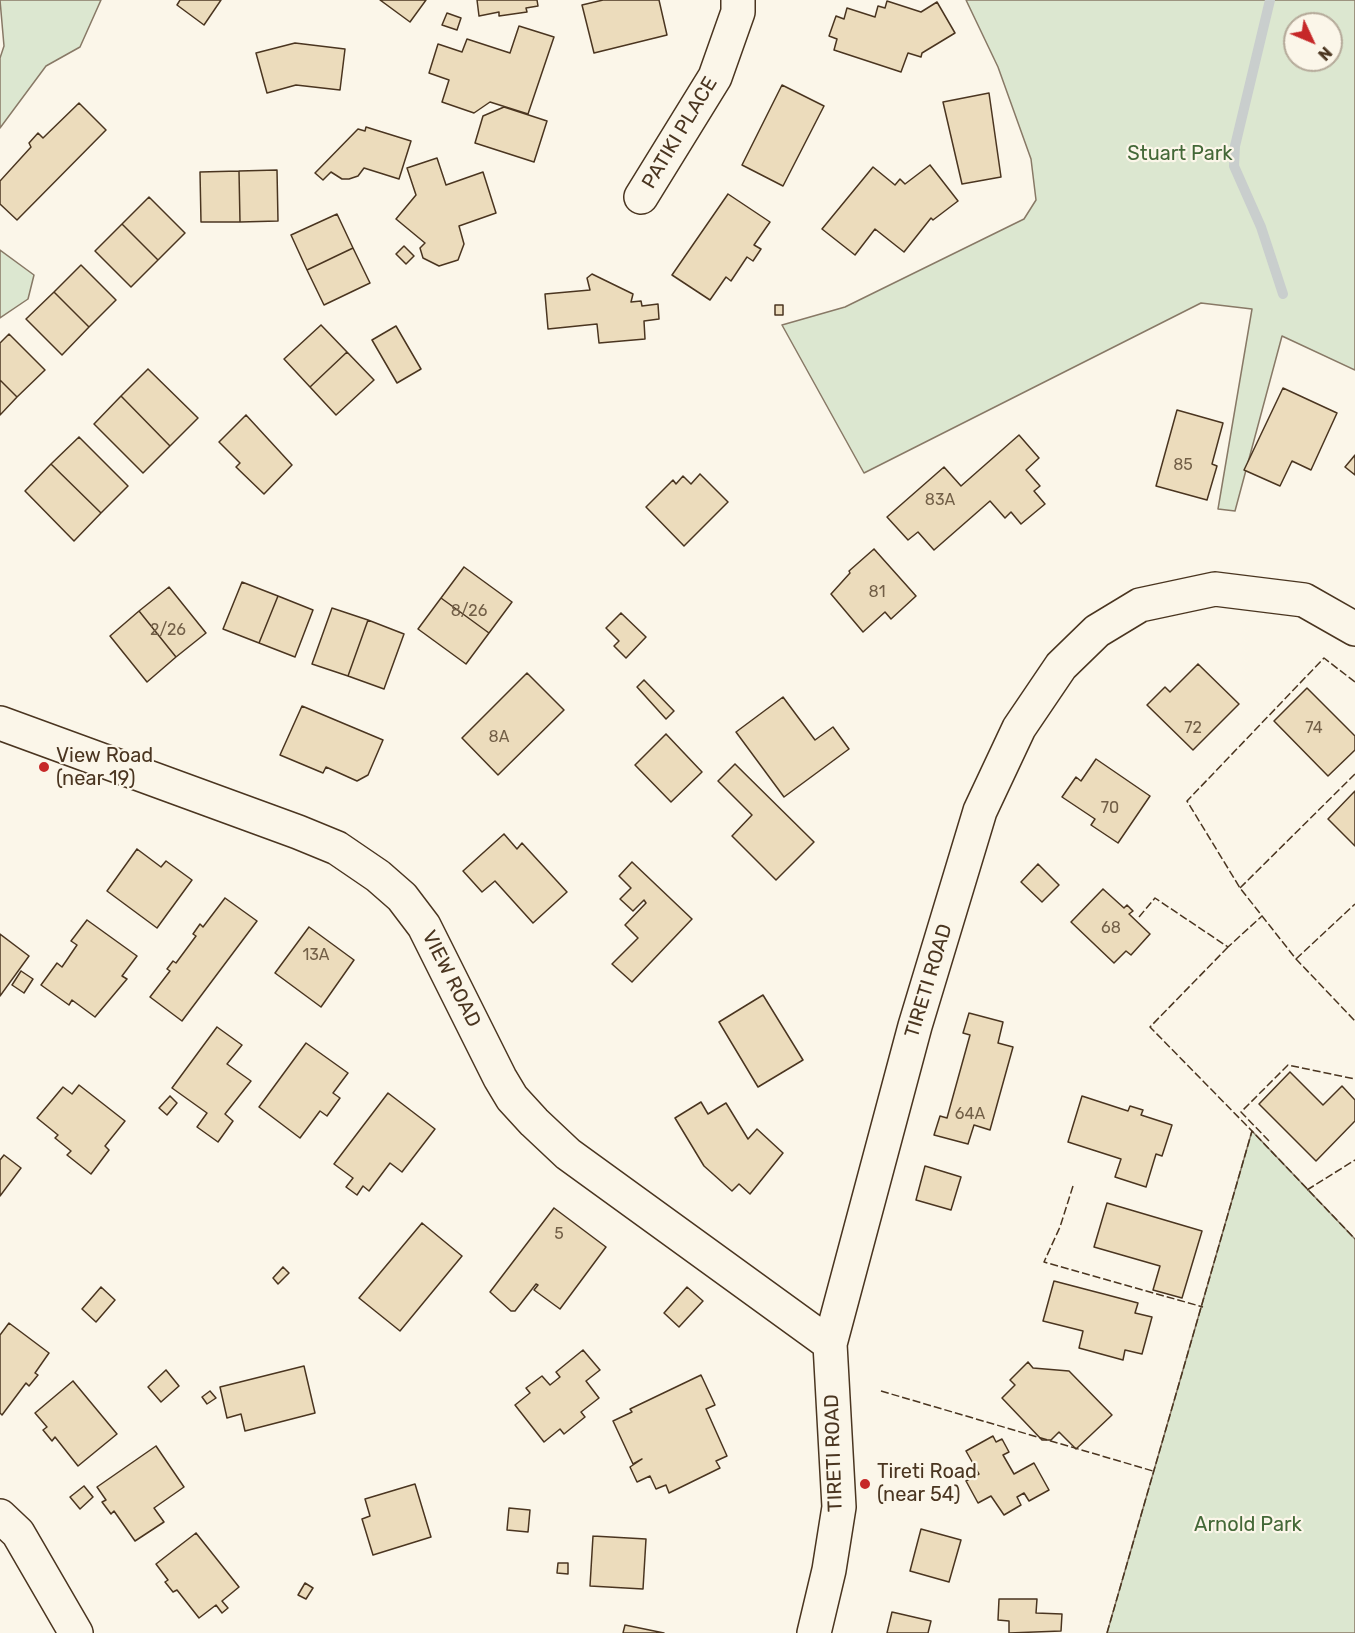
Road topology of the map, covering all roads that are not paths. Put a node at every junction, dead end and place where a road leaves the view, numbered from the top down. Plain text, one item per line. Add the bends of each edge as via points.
1 (738, 0) edge
2 (641, 196) dead end
3 (1355, 629) edge
4 (0, 723) edge
5 (830, 1344) junction
6 (0, 1516) edge
7 (76, 1633) edge
8 (814, 1633) edge

1 - 2 street, PATIKI PLACE via 738,12 715,77
3 - 5 street, TIRETI ROAD via 1304,600 1215,590 1140,605 1097,631 1061,666 1019,728 980,811 915,1026
4 - 5 street, VIEW ROAD via 298,831 337,848 378,876 402,897 424,926 500,1077 512,1098 534,1122 568,1154
5 - 8 street, TIRETI ROAD via 839,1507
6 - 7 street via 18,1533

